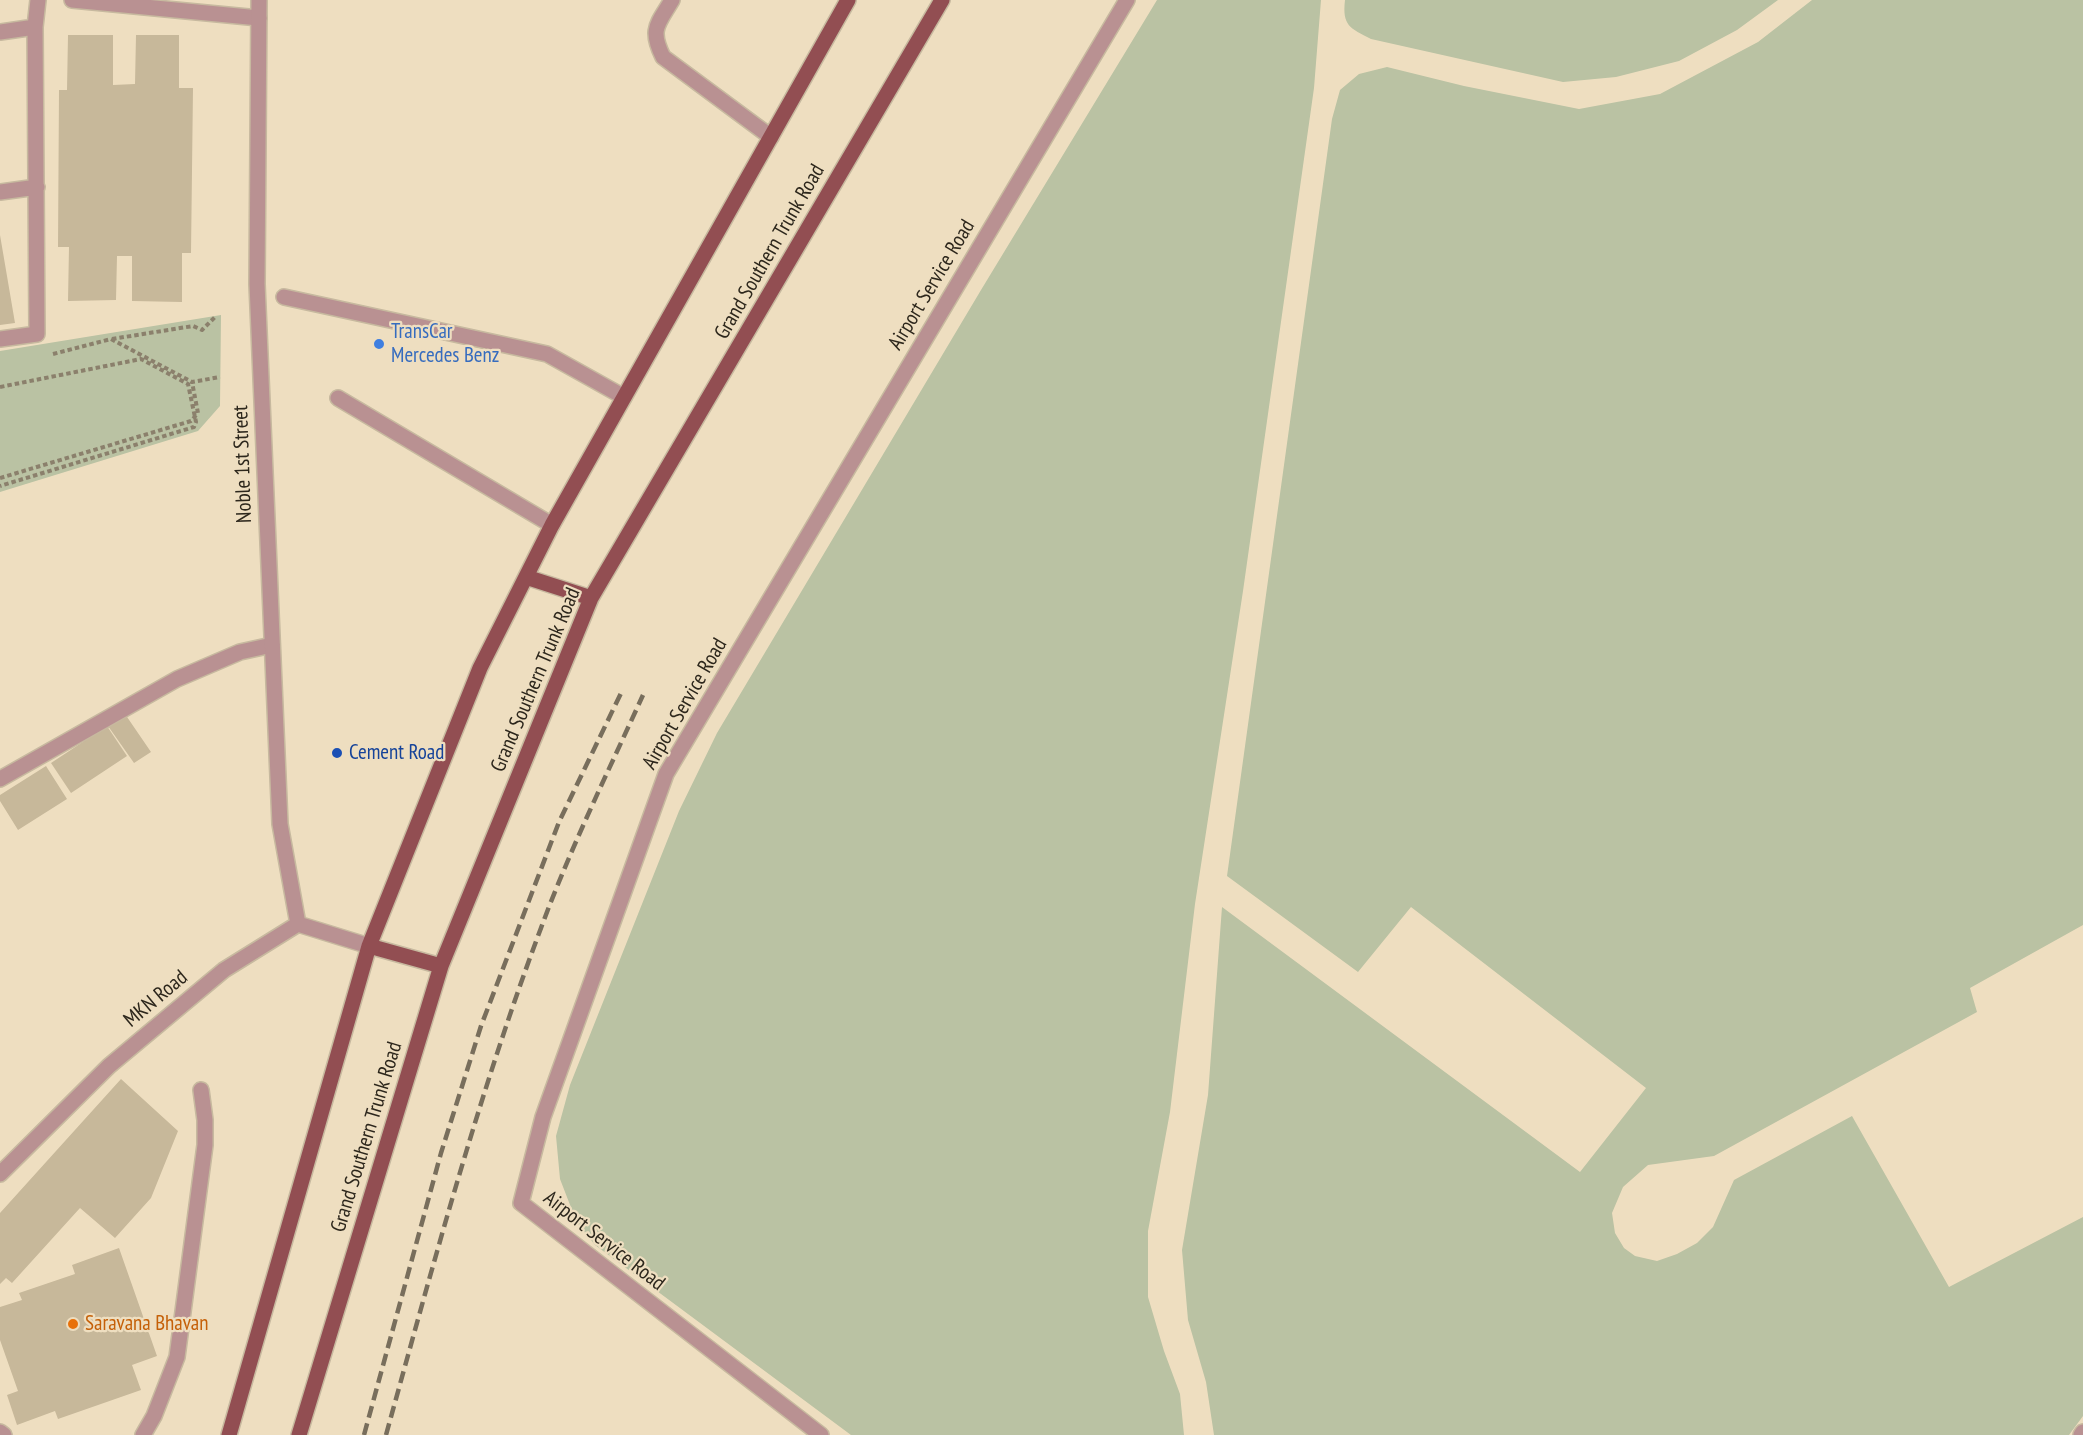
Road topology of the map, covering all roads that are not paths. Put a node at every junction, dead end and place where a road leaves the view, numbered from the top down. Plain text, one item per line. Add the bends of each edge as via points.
1 (38, 0) edge
2 (72, 0) edge
3 (260, 0) edge
4 (672, 0) edge
5 (848, 0) edge
6 (942, 0) edge
7 (1127, 0) edge
8 (259, 18) junction
9 (35, 27) junction
10 (0, 32) edge
11 (771, 137) junction
12 (37, 187) junction
13 (0, 192) edge
14 (284, 297) dead end
15 (0, 339) edge
16 (624, 397) junction
17 (338, 398) dead end
18 (552, 525) junction
19 (526, 577) junction
20 (591, 598) junction
21 (272, 645) junction
22 (0, 779) edge
23 (298, 924) junction
24 (369, 946) junction
25 (441, 966) junction
26 (201, 1090) dead end
27 (0, 1174) edge
28 (0, 1432) edge
29 (4, 1435) edge
30 (142, 1435) edge
31 (229, 1435) edge
32 (299, 1435) edge
33 (821, 1435) edge

1 - 9 street
2 - 8 street
3 - 8 street, Noble 1st Street
4 - 11 street via 656,27 656,42 663,57
5 - 11 main road
6 - 20 main road, Grand Southern Trunk Road
7 - 33 street, Airport Service Road via 666,774 543,1117 521,1203
8 - 21 street, Noble 1st Street via 257,284
9 - 10 street
9 - 12 street
11 - 16 main road
12 - 13 street
12 - 15 street via 37,334
14 - 16 street via 547,354
16 - 18 main road
17 - 18 street
18 - 19 main road
19 - 20 main road
19 - 24 main road via 480,668
20 - 25 main road, Grand Southern Trunk Road
21 - 22 street via 240,652 177,679
21 - 23 street, Noble 1st Street via 280,824
23 - 24 street
23 - 27 street, MKN Road via 224,970 109,1066
24 - 25 main road
24 - 31 main road
25 - 32 main road, Grand Southern Trunk Road
26 - 30 street via 205,1145 177,1357 154,1416
28 - 29 street

